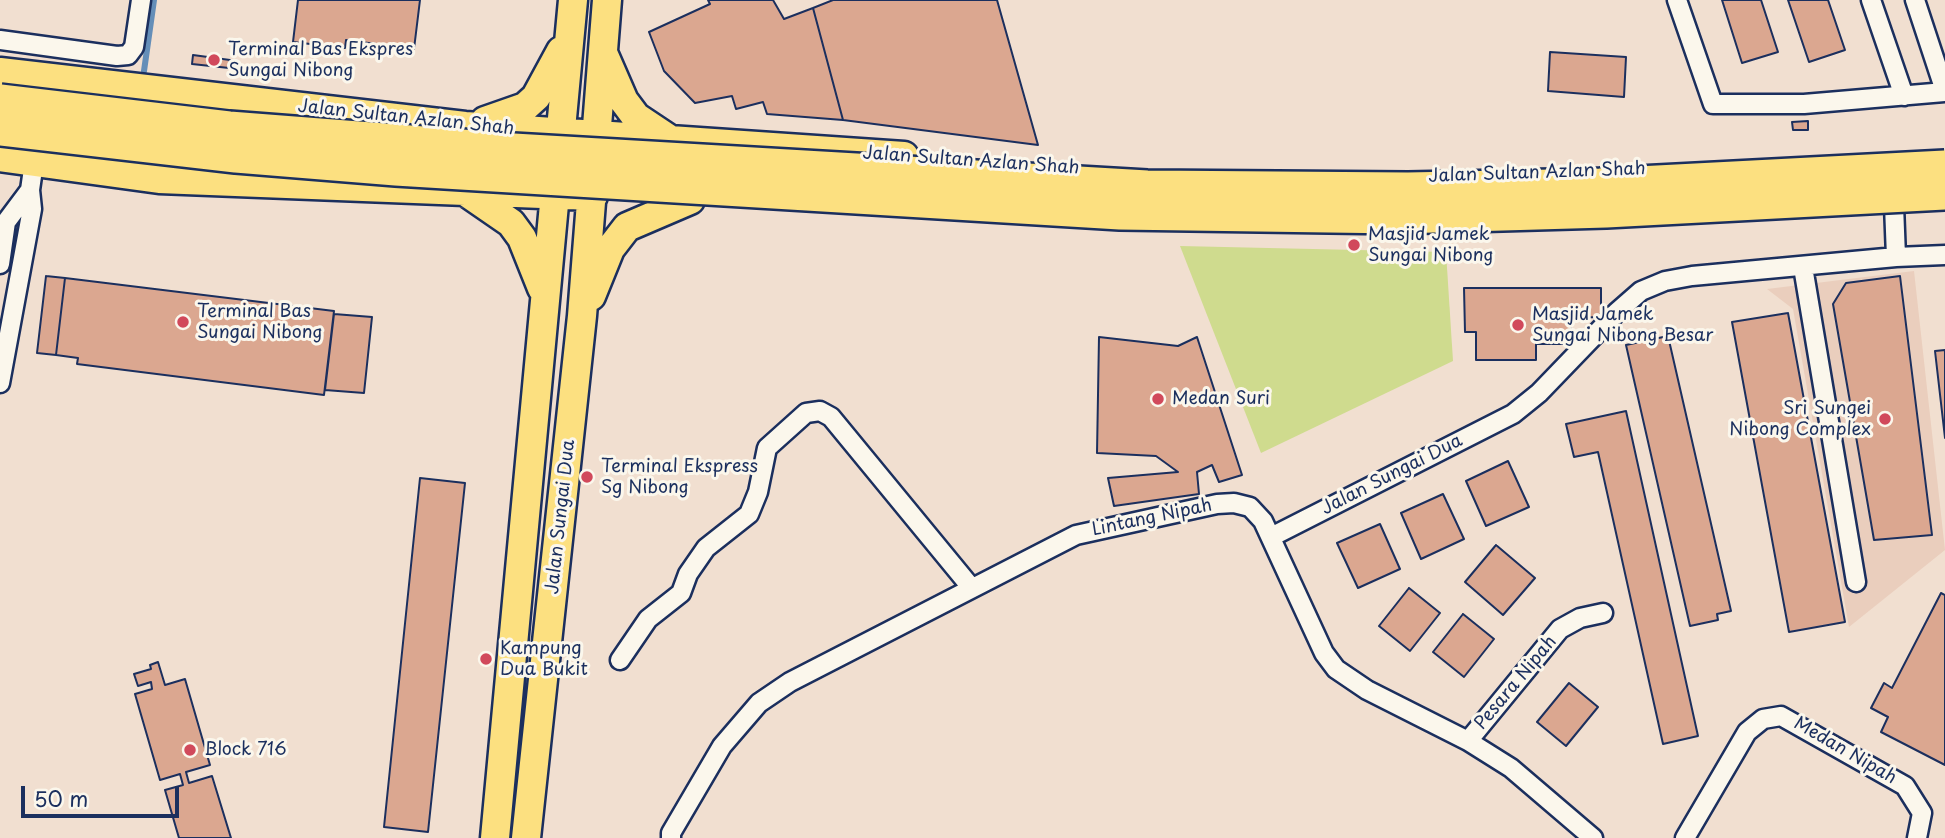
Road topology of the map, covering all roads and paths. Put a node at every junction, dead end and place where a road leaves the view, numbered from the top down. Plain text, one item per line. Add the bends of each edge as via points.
1 (141, 0) edge
2 (573, 0) edge
3 (607, 0) edge
4 (1677, 0) edge
5 (1871, 0) edge
6 (1915, 0) edge
7 (569, 33) junction
8 (0, 40) edge
9 (601, 49) junction
10 (0, 72) edge
11 (1945, 92) edge
12 (1904, 96) junction
13 (0, 101) edge
14 (268, 103) junction
15 (465, 126) junction
16 (0, 129) edge
17 (559, 132) junction
18 (595, 134) junction
19 (673, 141) junction
20 (1945, 156) edge
21 (0, 157) edge
22 (34, 162) junction
23 (1945, 167) edge
24 (254, 185) junction
25 (30, 190) junction
26 (463, 190) junction
27 (1945, 193) edge
28 (554, 195) junction
29 (591, 196) junction
30 (691, 200) junction
31 (1945, 201) edge
32 (1894, 205) junction
33 (1945, 255) edge
34 (1896, 257) junction
35 (0, 264) edge
36 (1803, 267) junction
37 (545, 294) junction
38 (582, 316) junction
39 (0, 383) edge
40 (1270, 537) junction
41 (1856, 582) dead end
42 (971, 586) junction
43 (1603, 612) dead end
44 (620, 660) dead end
45 (1468, 741) junction
46 (667, 836) edge
47 (495, 838) edge
48 (526, 838) edge
49 (1593, 838) edge
50 (1685, 838) edge
51 (1917, 838) edge

1 - 8 street via 134,47 128,55
2 - 7 main road, Jalan Sungai Dua
3 - 9 main road, Jalan Sungai Dua
4 - 12 street via 1713,104 1804,104
5 - 12 street
6 - 11 street
7 - 15 main road via 536,97 505,116
7 - 17 main road, Jalan Sungai Dua
9 - 18 main road, Jalan Sungai Dua
9 - 19 main road via 636,117
10 - 14 main road, Jalan Sultan Azlan Shah
11 - 12 street
13 - 23 highway, Jalan Sultan Azlan Shah, bridge via 229,128 499,149 1147,187 1586,185
14 - 15 main road, Jalan Sultan Azlan Shah
14 - 24 main road via 288,126 290,156 282,167
15 - 17 main road, Jalan Sultan Azlan Shah
16 - 27 highway, bridge via 396,169 1120,213 1399,217
17 - 18 main road, Jalan Sultan Azlan Shah
17 - 28 main road, Jalan Sungai Dua
18 - 19 main road, Jalan Sultan Azlan Shah
18 - 29 main road, Jalan Sungai Dua
19 - 20 main road, Jalan Sultan Azlan Shah via 1201,177 1403,178
21 - 22 main road
22 - 24 main road via 159,179
22 - 25 street
24 - 26 main road
25 - 35 street via 6,222
25 - 39 street via 32,209
26 - 28 main road
26 - 37 main road via 511,223
28 - 29 main road
28 - 37 main road, Jalan Sungai Dua
29 - 30 main road
29 - 38 main road, Jalan Sungai Dua
30 - 32 main road via 1003,221 1169,225 1594,222
30 - 38 main road via 642,219 618,237
31 - 32 main road
32 - 34 street
33 - 34 street, Jalan Sungai Dua
34 - 36 street, Jalan Sungai Dua
36 - 40 street, Jalan Sungai Dua via 1692,276 1641,292 1513,414
36 - 41 street
37 - 47 main road, Jalan Sungai Dua
38 - 48 main road, Jalan Sungai Dua
40 - 42 street, Lintang Nipah via 1250,507 1217,504 1076,535
40 - 45 street, Lintang Nipah via 1324,653 1336,669 1367,690
42 - 44 street via 831,417 820,411 806,413 767,448 749,514 706,548 681,593 648,619
42 - 46 street, Lintang Nipah via 789,682 759,703 709,764
43 - 45 street, Pesara Nipah via 1560,629
45 - 49 street, Lintang Nipah via 1511,768
50 - 51 street, Medan Nipah via 1747,732 1769,716 1793,719 1905,786 1922,813

